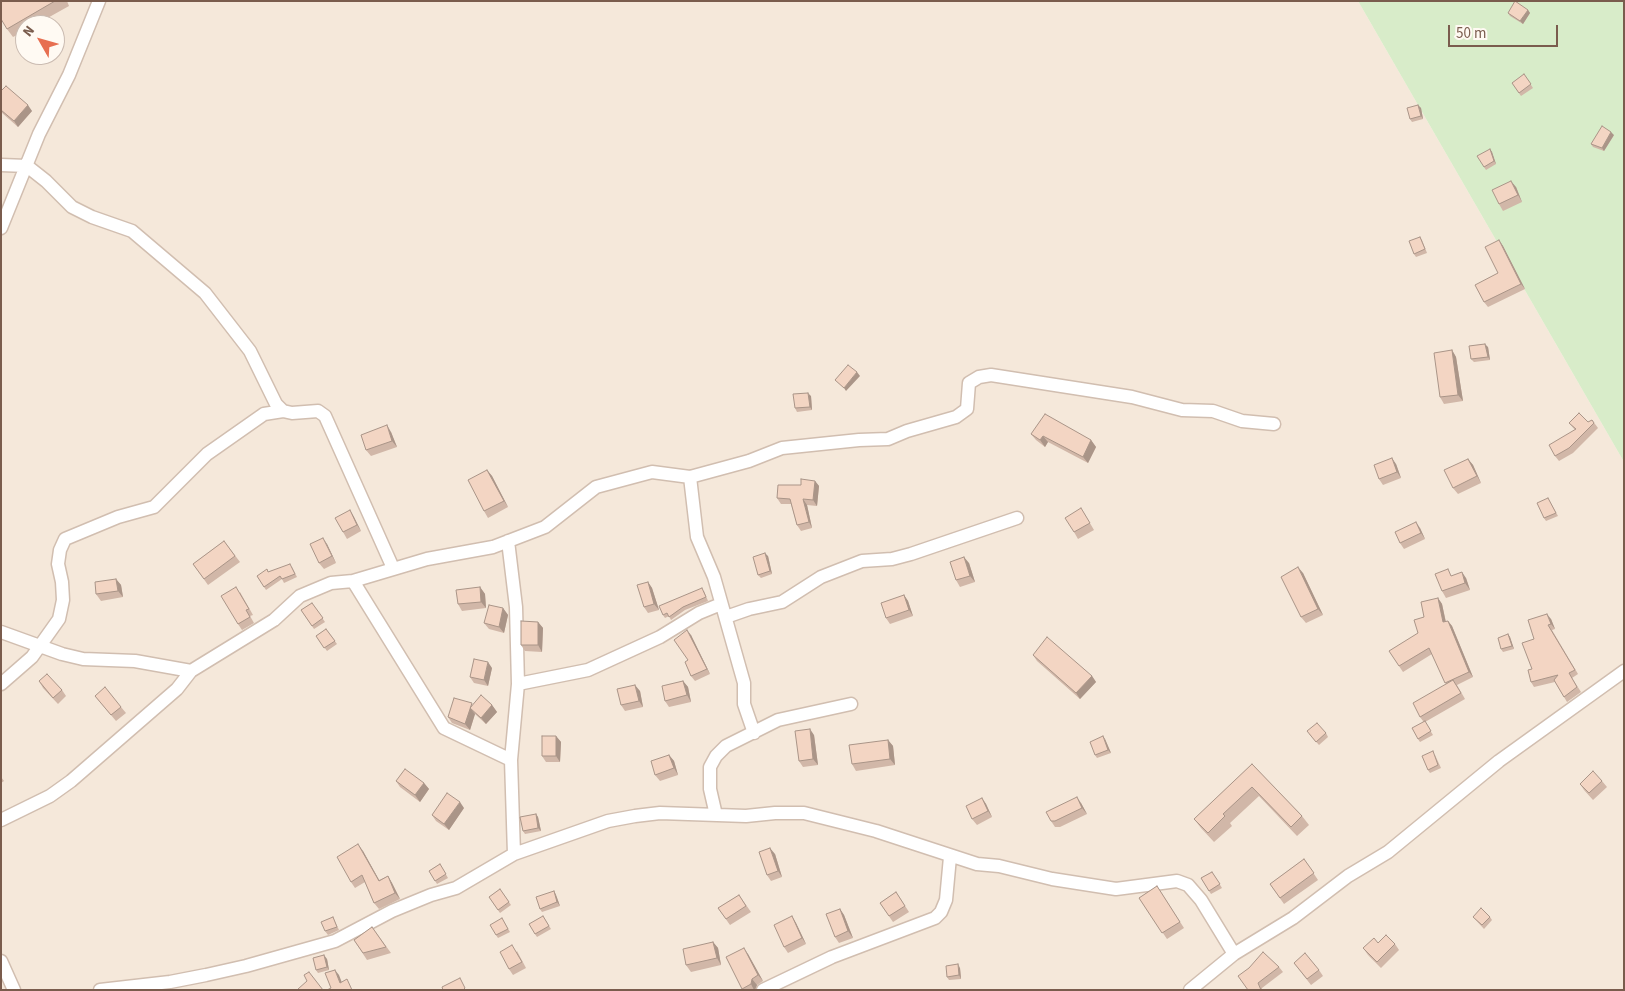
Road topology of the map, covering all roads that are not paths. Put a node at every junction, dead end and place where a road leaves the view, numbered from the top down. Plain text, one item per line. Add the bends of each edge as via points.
1 (99, 1) edge
2 (1, 165) edge
3 (27, 166) junction
4 (1, 228) edge
5 (283, 411) junction
6 (1274, 424) dead end
7 (690, 477) junction
8 (1017, 518) dead end
9 (508, 541) junction
10 (392, 568) junction
11 (352, 582) junction
12 (721, 604) junction
13 (726, 617) junction
14 (1, 632) edge
15 (40, 647) junction
16 (191, 671) junction
17 (1624, 672) edge
18 (1, 684) edge
19 (518, 684) junction
20 (851, 704) dead end
21 (754, 733) junction
22 (511, 760) junction
23 (716, 815) junction
24 (1, 820) edge
25 (514, 854) junction
26 (950, 857) junction
27 (1234, 954) junction
28 (1, 961) edge
29 (14, 990) edge
30 (100, 990) edge
31 (763, 990) edge
32 (1190, 990) edge

1 - 3 street
2 - 3 street
3 - 4 street
3 - 5 street via 72,207 132,232 205,293 250,351 276,404
5 - 10 street via 318,410 325,416
5 - 15 street via 264,414 207,454 154,507 65,539 58,564 63,600 59,619
6 - 7 street via 991,375 970,383 967,409 956,417 888,439 782,448
7 - 9 street via 652,472 596,486 545,527
7 - 12 street via 696,537 714,577
8 - 13 street via 911,554 862,561 821,577 782,602
9 - 10 street
9 - 19 street via 516,607
10 - 11 street
11 - 16 street via 331,583 300,596 274,620
11 - 22 street via 444,728
12 - 13 street
12 - 19 street via 588,670
13 - 21 street via 744,683 744,704
14 - 15 street
15 - 16 street via 84,659 135,661
15 - 18 street
16 - 24 street via 176,689 70,781 50,796
17 - 27 street via 1499,761 1388,852 1348,876 1293,918
19 - 22 street
20 - 21 street via 778,720
21 - 23 street via 726,746 710,767 710,789
22 - 25 street
23 - 25 street via 660,813 608,821
23 - 26 street via 804,813 876,831
25 - 30 street via 456,888 431,894 392,911 335,941 206,975
26 - 27 street via 1116,890 1178,881 1188,885 1201,900
26 - 31 street via 946,900 935,918 832,957
27 - 32 street
28 - 29 street

